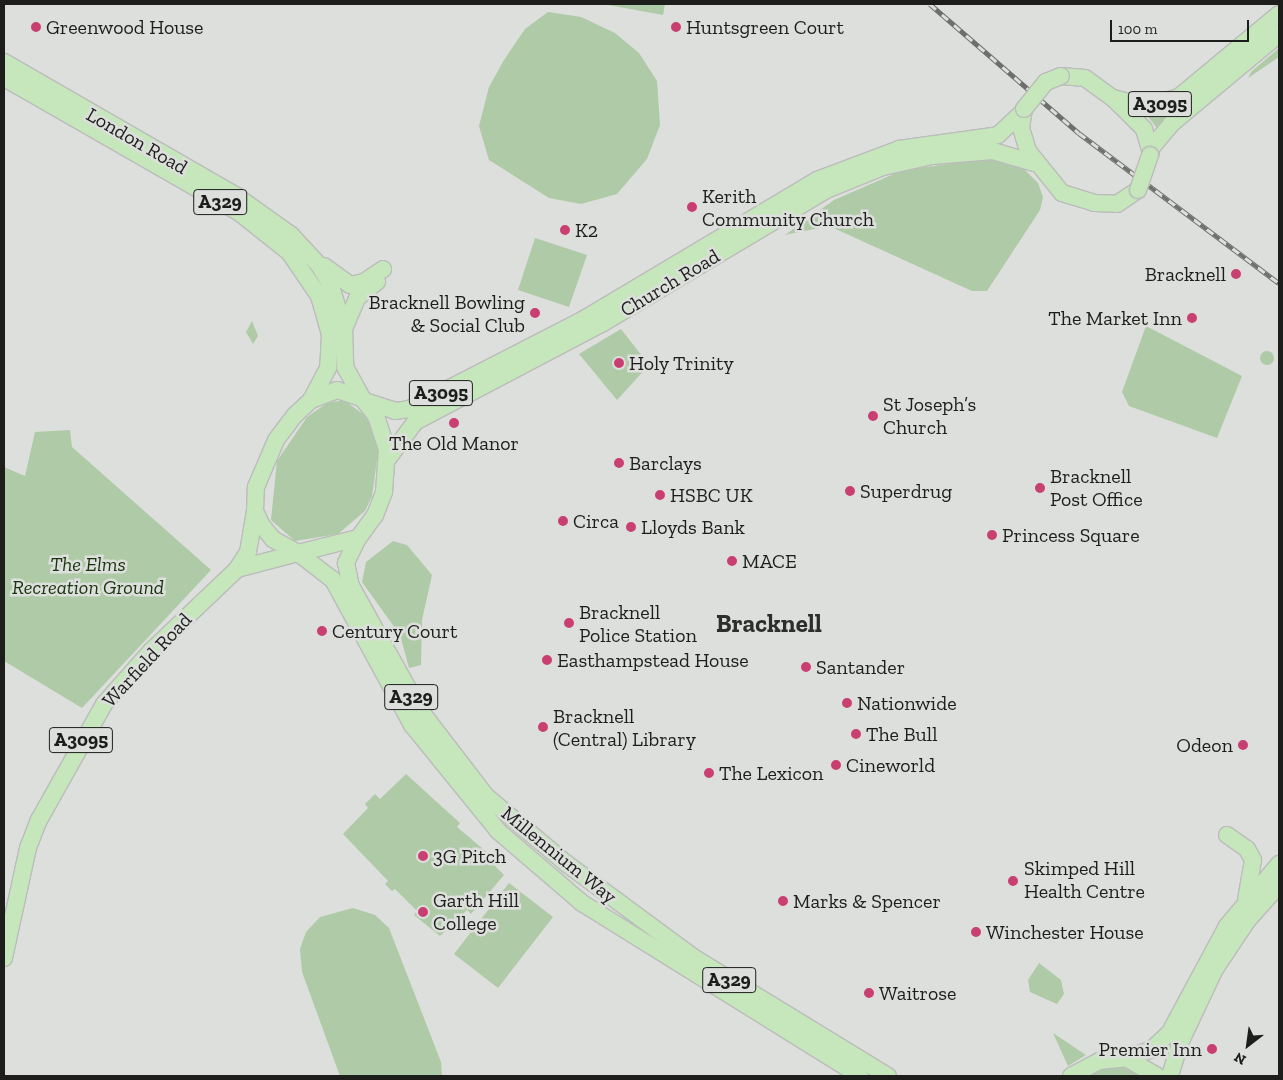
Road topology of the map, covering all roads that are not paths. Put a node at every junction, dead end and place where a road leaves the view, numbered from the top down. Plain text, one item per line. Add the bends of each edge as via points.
1 (1279, 14) edge
2 (1279, 34) edge
3 (4, 62) edge
4 (4, 78) edge
5 (1114, 98) junction
6 (1023, 111) junction
7 (1151, 151) junction
8 (1034, 163) junction
9 (313, 257) junction
10 (344, 329) junction
11 (536, 353) junction
12 (484, 378) junction
13 (311, 400) junction
14 (365, 400) junction
15 (388, 460) junction
16 (255, 511) junction
17 (358, 538) junction
18 (298, 553) junction
19 (237, 569) junction
20 (1227, 835) dead end
21 (1279, 864) edge
22 (1279, 885) edge
23 (1246, 901) junction
24 (4, 958) edge
25 (1126, 1058) junction
26 (860, 1076) edge
27 (888, 1076) edge
28 (1071, 1076) edge
29 (1157, 1076) edge
30 (1170, 1076) edge

1 - 5 main road, A3095 via 1179,97 1144,106
2 - 7 main road, A3095 via 1171,124
3 - 9 main road, London Road / A329 via 235,195 280,226
4 - 13 main road, London Road / A329 via 240,214 289,252 319,296 330,334 328,368
5 - 6 main road, bridge via 1085,78 1061,76 1046,82
5 - 7 main road via 1139,122
6 - 8 main road via 1022,133
6 - 11 main road, Church Road / A3095 via 992,137 899,149 817,180
7 - 8 main road, bridge via 1138,190 1117,204 1083,201 1062,193
8 - 11 main road, Church Road / A3095 via 1003,152 984,151 916,159 861,175 782,214
9 - 10 main road, London Road / A329 via 331,286
9 - 10 main road via 350,285 364,282 383,269 377,282 357,298
10 - 14 main road, London Road / A329 via 345,367
11 - 12 main road, Church Road / A3095
12 - 14 main road, Church Road / A3095 via 403,410
12 - 15 main road, Church Road / A3095 via 415,422
13 - 14 main road, A329 via 337,390
13 - 16 main road, A329 via 286,425 266,460 256,487
14 - 15 main road, A329 via 383,432
15 - 17 main road, A329 via 380,506
16 - 18 main road, A329 via 274,539
16 - 19 main road, Warfield Road / A3095 via 248,552
17 - 18 main road
17 - 27 main road, Millennium Way / A329 via 346,563 351,586 424,716 486,796 514,822 675,944
18 - 19 main road, Warfield Road / A3095
18 - 26 main road, Millennium Way / A329 via 333,580 380,670 427,747 488,821 524,856 628,934
19 - 24 main road, Warfield Road / A3095 via 151,651 90,726 53,790 28,848
20 - 23 main road via 1253,860
21 - 23 main road
22 - 30 main road via 1247,921 1216,970 1180,1043
23 - 25 main road via 1211,952 1170,1032 1151,1050
25 - 28 main road via 1099,1060
25 - 29 main road

